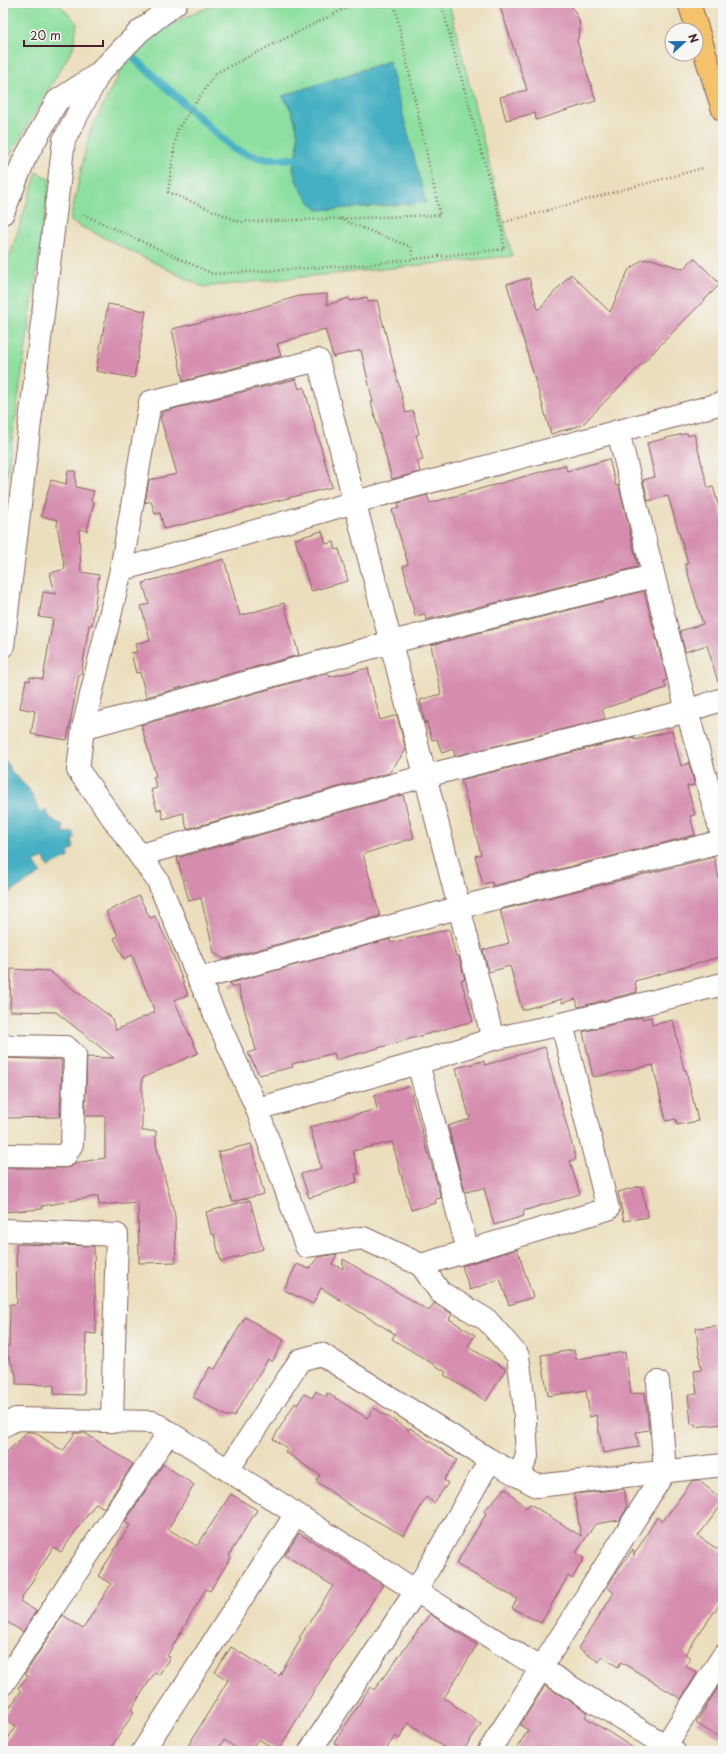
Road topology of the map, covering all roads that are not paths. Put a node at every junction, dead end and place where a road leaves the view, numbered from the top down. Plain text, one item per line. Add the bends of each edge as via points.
1 (176, 3) edge
2 (689, 3) edge
3 (697, 3) edge
4 (100, 72) junction
5 (723, 80) edge
6 (723, 110) edge
7 (3, 213) edge
8 (723, 403) edge
9 (618, 431) junction
10 (355, 502) junction
11 (121, 570) junction
12 (653, 576) junction
13 (392, 642) junction
14 (3, 646) edge
15 (723, 699) edge
16 (687, 711) junction
17 (83, 728) junction
18 (425, 776) junction
19 (723, 840) edge
20 (140, 855) junction
21 (461, 907) junction
22 (199, 979) junction
23 (723, 984) edge
24 (562, 1024) junction
25 (493, 1039) junction
26 (3, 1046) edge
27 (418, 1063) junction
28 (257, 1108) junction
29 (3, 1154) edge
30 (3, 1230) edge
31 (468, 1251) junction
32 (420, 1265) junction
33 (658, 1382) dead end
34 (112, 1421) junction
35 (3, 1426) edge
36 (169, 1432) junction
37 (490, 1460) junction
38 (723, 1465) edge
39 (228, 1470) junction
40 (665, 1471) junction
41 (519, 1476) junction
42 (296, 1514) junction
43 (416, 1591) junction
44 (723, 1656) edge
45 (542, 1669) junction
46 (3, 1684) edge
47 (667, 1749) edge
48 (143, 1751) edge
49 (310, 1751) edge
50 (489, 1751) edge

1 - 4 street via 140,31
2 - 6 highway
3 - 5 highway
4 - 7 street via 57,101 24,160
4 - 14 street via 64,140
8 - 9 street
9 - 10 street
9 - 12 street
10 - 11 street
10 - 11 street via 318,360 150,402
10 - 13 street
11 - 17 street
12 - 13 street
12 - 16 street
13 - 17 street
13 - 18 street
15 - 16 street
16 - 18 street
16 - 19 street
17 - 20 street via 78,770
18 - 20 street
18 - 21 street
19 - 21 street
20 - 22 street via 158,881
21 - 22 street
21 - 25 street
22 - 28 street
23 - 24 street
24 - 25 street
24 - 31 street via 608,1209
25 - 27 street
26 - 29 street via 66,1047 75,1055 72,1144 65,1156
27 - 28 street
27 - 31 street
28 - 32 street via 306,1246 363,1238
30 - 34 street via 117,1235
31 - 32 street
32 - 41 street via 440,1292 487,1320 518,1356 527,1456
33 - 40 street
34 - 35 street via 16,1419
34 - 36 street via 153,1422
36 - 39 street
36 - 46 street
37 - 39 street via 321,1354 300,1360
37 - 41 street
37 - 43 street
38 - 40 street
39 - 42 street
40 - 41 street via 537,1486
40 - 45 street
42 - 43 street
42 - 48 street
43 - 45 street
43 - 49 street
44 - 47 street
45 - 47 street
45 - 50 street

